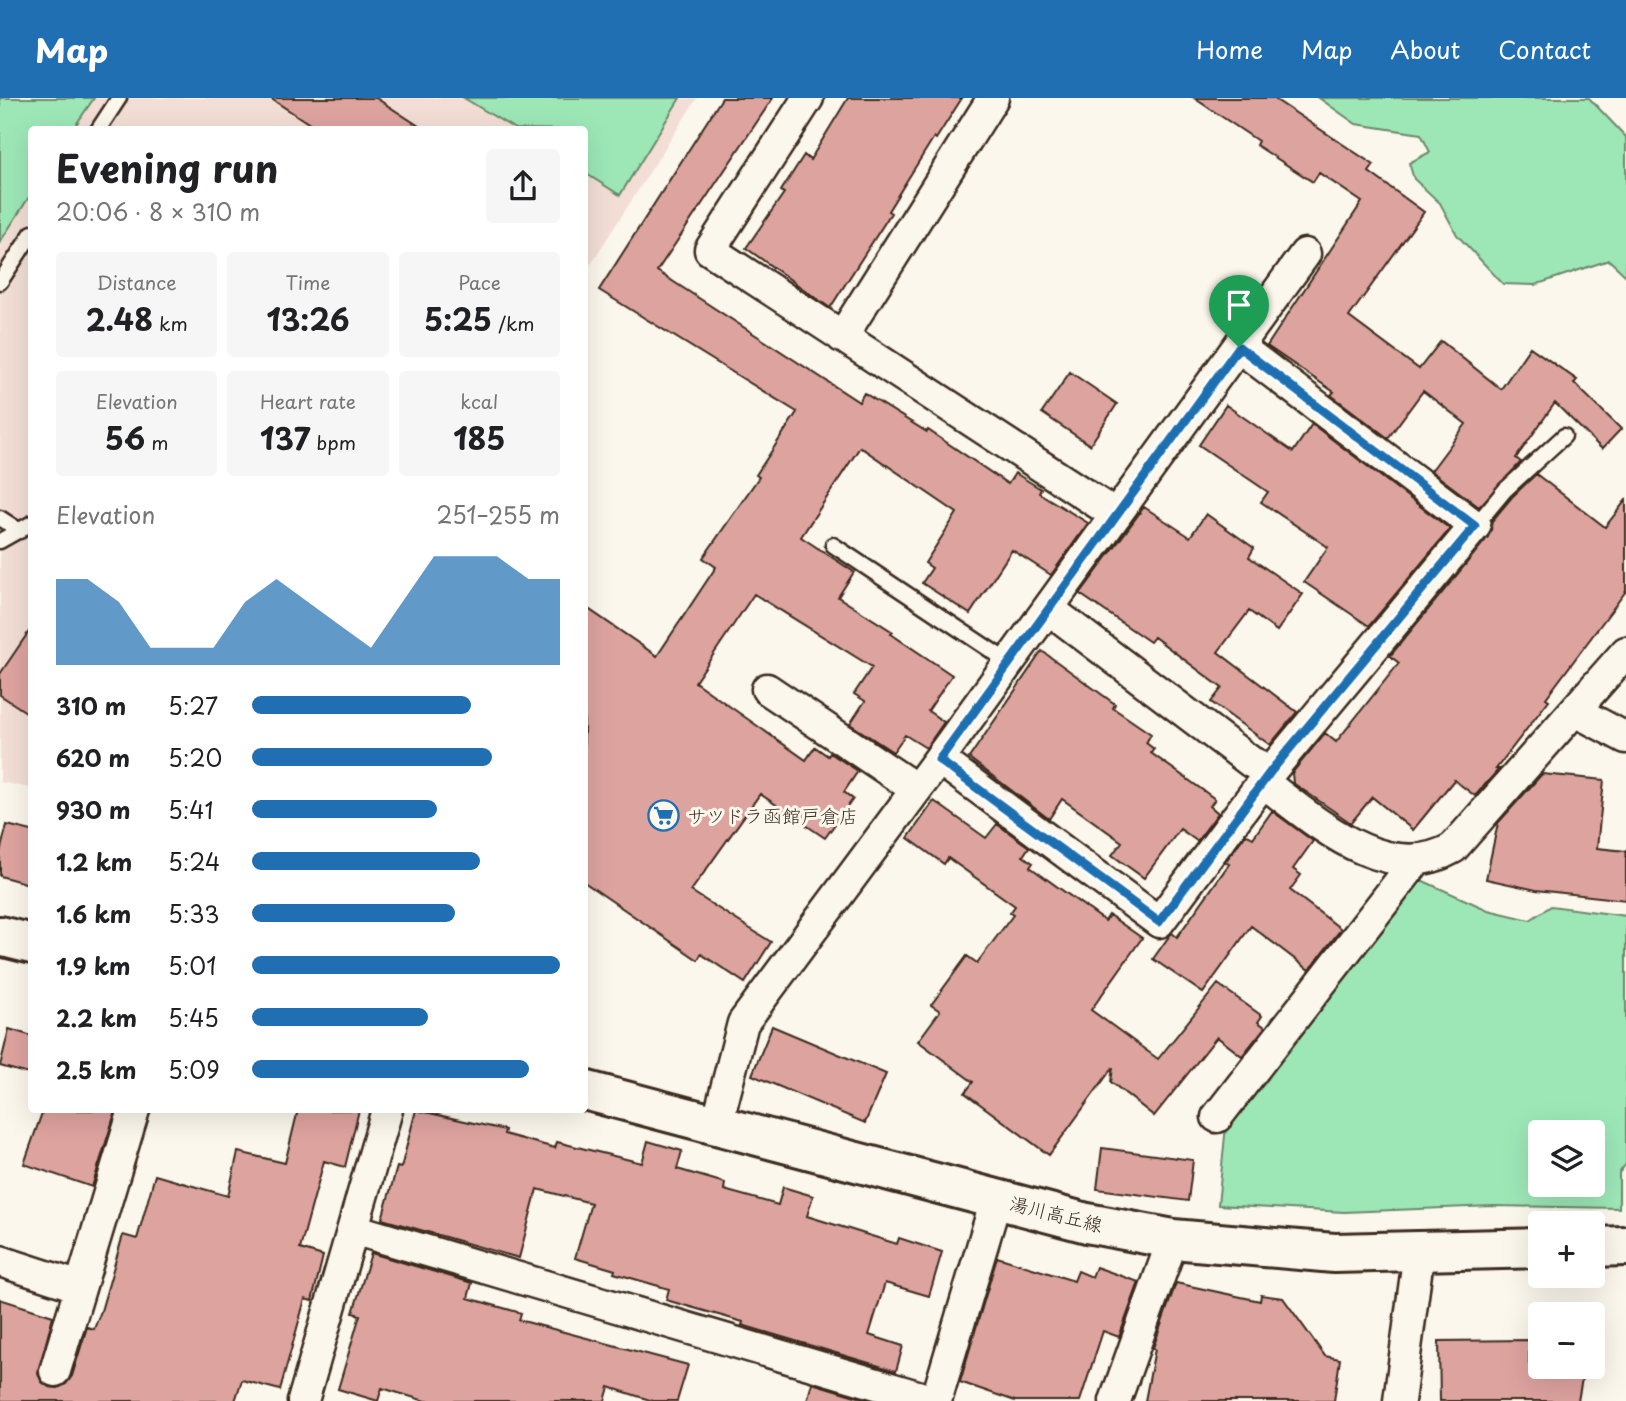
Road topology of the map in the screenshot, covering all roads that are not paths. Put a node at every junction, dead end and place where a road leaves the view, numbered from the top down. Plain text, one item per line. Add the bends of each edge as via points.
1 (119, 98) edge
2 (808, 98) edge
3 (993, 98) edge
4 (102, 126) edge
5 (28, 239) edge
6 (1305, 254) dead end
7 (0, 282) edge
8 (842, 337) junction
9 (1239, 347) junction
10 (1564, 436) dead end
11 (1116, 515) junction
12 (0, 518) edge
13 (1475, 526) junction
14 (26, 527) edge
15 (0, 541) edge
16 (833, 545) dead end
17 (1049, 609) junction
18 (1626, 652) edge
19 (1010, 663) junction
20 (768, 689) dead end
21 (1575, 710) junction
22 (1626, 738) edge
23 (939, 760) junction
24 (1267, 776) junction
25 (916, 789) junction
26 (1415, 862) junction
27 (0, 936) edge
28 (28, 943) edge
29 (588, 1091) edge
30 (133, 1113) edge
31 (386, 1113) edge
32 (1217, 1117) dead end
33 (717, 1125) junction
34 (996, 1200) junction
35 (353, 1229) junction
36 (1173, 1239) junction
37 (1626, 1246) edge
38 (1605, 1247) edge
39 (1528, 1248) edge
40 (1419, 1251) junction
41 (0, 1261) edge
42 (80, 1287) junction
43 (55, 1371) dead end
44 (303, 1401) edge
45 (935, 1401) edge
46 (1115, 1401) edge
47 (1399, 1401) edge

1 - 4 lane
2 - 8 street via 710,250
3 - 8 street
5 - 7 lane
6 - 9 street
8 - 11 street
9 - 11 street
9 - 13 street
10 - 13 lane via 1504,490
11 - 17 street
12 - 14 lane
13 - 24 street
14 - 15 lane
16 - 19 lane
17 - 19 street
17 - 24 street
18 - 21 street
19 - 23 street
20 - 25 street
21 - 22 street
21 - 26 street via 1453,848
23 - 24 street via 1159,922
23 - 25 street
24 - 26 street via 1342,842
25 - 33 street via 743,1023
26 - 32 street
27 - 28 street
29 - 33 street, 湯川高丘線
30 - 42 street
31 - 35 street
33 - 34 street, 湯川高丘線
34 - 36 street, 湯川高丘線
34 - 45 street
35 - 44 street
35 - 45 street
36 - 40 street, 湯川高丘線 via 1334,1253
36 - 46 street
37 - 38 street
39 - 40 street, 湯川高丘線
40 - 47 street
41 - 42 street
42 - 43 street

